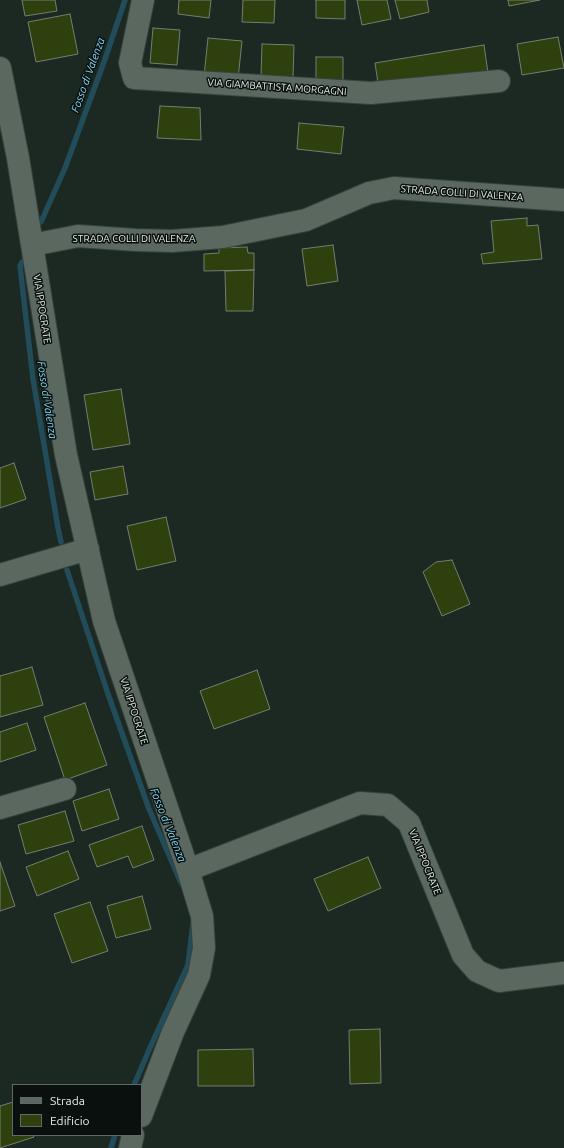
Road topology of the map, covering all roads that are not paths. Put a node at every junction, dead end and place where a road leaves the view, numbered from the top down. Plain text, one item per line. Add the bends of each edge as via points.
1 (143, 0) edge
2 (0, 68) edge
3 (499, 81) dead end
4 (564, 200) edge
5 (32, 245) junction
6 (88, 549) junction
7 (0, 575) edge
8 (65, 790) dead end
9 (0, 808) edge
10 (188, 870) junction
11 (564, 972) edge
12 (142, 1113) edge
13 (134, 1136) edge
14 (130, 1148) edge

1 - 3 street, VIA GIAMBATTISTA MORGAGNI via 130,63 134,78 371,93
2 - 5 street, VIA IPPOCRATE
4 - 5 street, STRADA COLLI DI VALENZA via 394,188 369,193 306,220 223,238 172,241 78,236
5 - 6 street, VIA IPPOCRATE via 66,455
6 - 7 street
6 - 10 street, VIA IPPOCRATE via 104,620
8 - 9 street
10 - 11 street, VIA IPPOCRATE via 360,803 388,805 409,823 463,955 477,971 499,981
10 - 12 street, VIA IPPOCRATE via 202,916 204,948 199,975
13 - 14 street

